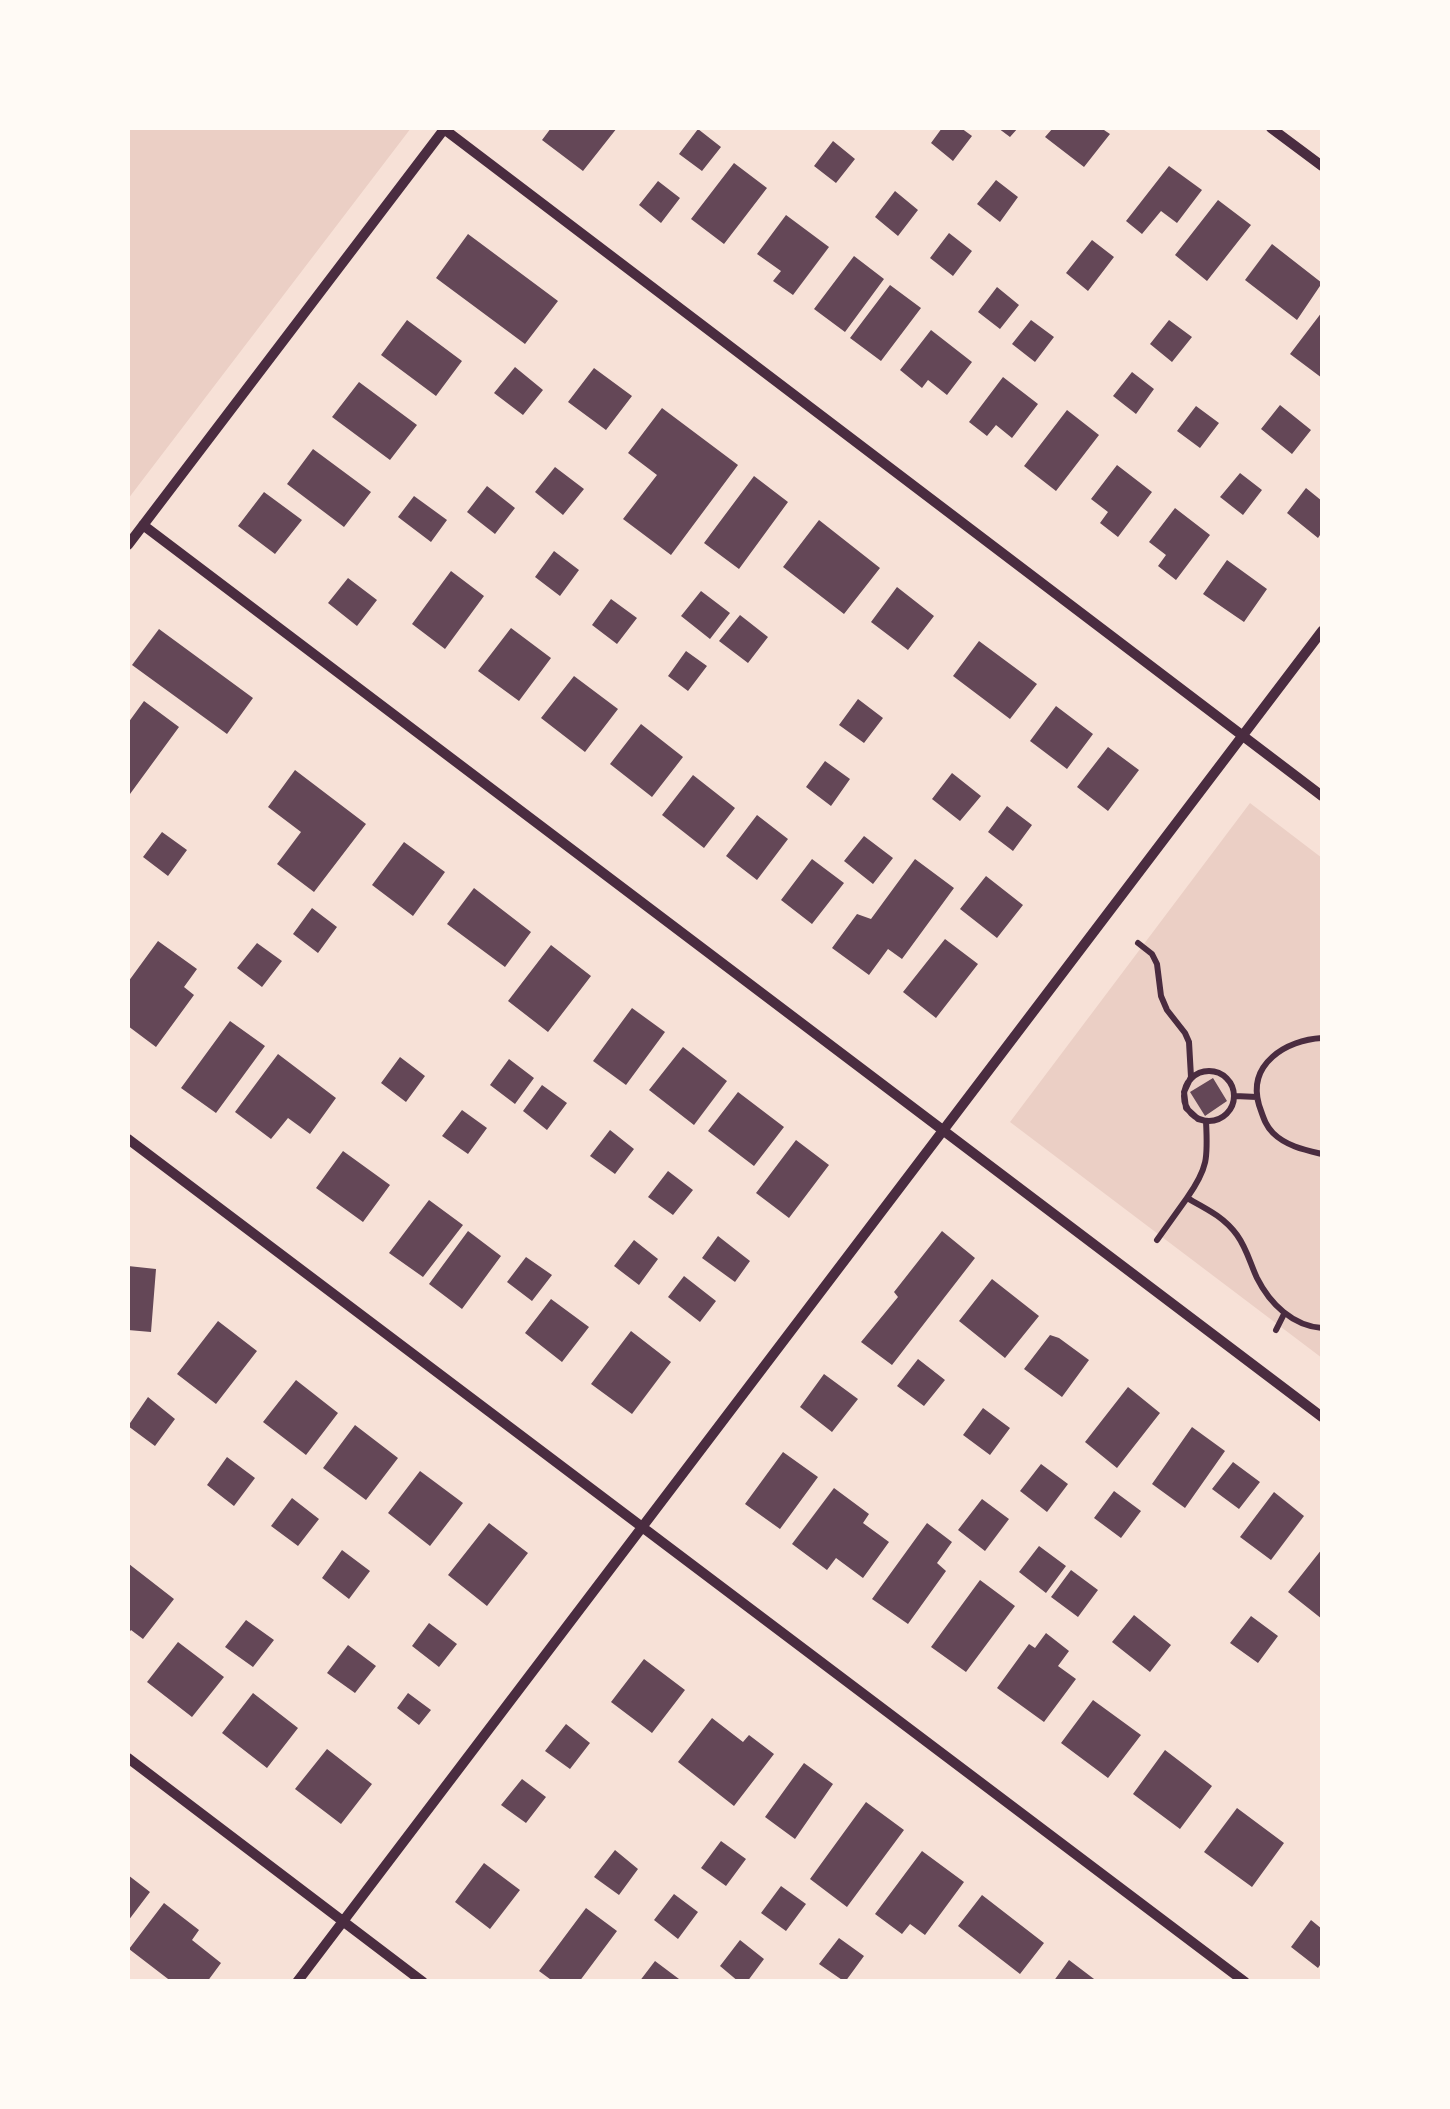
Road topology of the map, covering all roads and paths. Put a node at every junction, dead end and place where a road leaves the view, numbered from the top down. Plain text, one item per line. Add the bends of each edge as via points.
1 (444, 128) edge
2 (1271, 128) edge
3 (1322, 166) edge
4 (143, 525) junction
5 (128, 545) edge
6 (1322, 631) edge
7 (1242, 736) junction
8 (1322, 796) edge
9 (1138, 943) dead end
10 (1322, 1038) edge
11 (1192, 1078) junction
12 (1234, 1096) junction
13 (1257, 1097) junction
14 (1206, 1121) junction
15 (943, 1130) junction
16 (128, 1139) edge
17 (1322, 1154) edge
18 (1187, 1198) junction
19 (1157, 1240) dead end
20 (1284, 1314) junction
21 (1322, 1328) edge
22 (1276, 1330) dead end
23 (1322, 1417) edge
24 (643, 1526) junction
25 (128, 1758) edge
26 (343, 1921) junction
27 (297, 1982) edge
28 (423, 1982) edge
29 (1244, 1982) edge

1 - 4 street
1 - 7 street
2 - 3 street
4 - 5 street
4 - 15 street
6 - 7 street
7 - 8 street
7 - 15 street
9 - 11 path via 1158,964 1166,1010 1189,1042
10 - 13 path via 1275,1054 1257,1080
11 - 12 path via 1206,1071 1222,1074
11 - 14 path via 1184,1092 1186,1108
12 - 13 path
12 - 14 path via 1222,1118
13 - 17 path via 1273,1133
14 - 18 path via 1202,1177
15 - 23 street
15 - 24 street
16 - 24 street
18 - 19 path
18 - 20 path via 1221,1216 1237,1235
20 - 21 path
20 - 22 path
24 - 26 street
24 - 29 street
25 - 26 street
26 - 27 street
26 - 28 street

